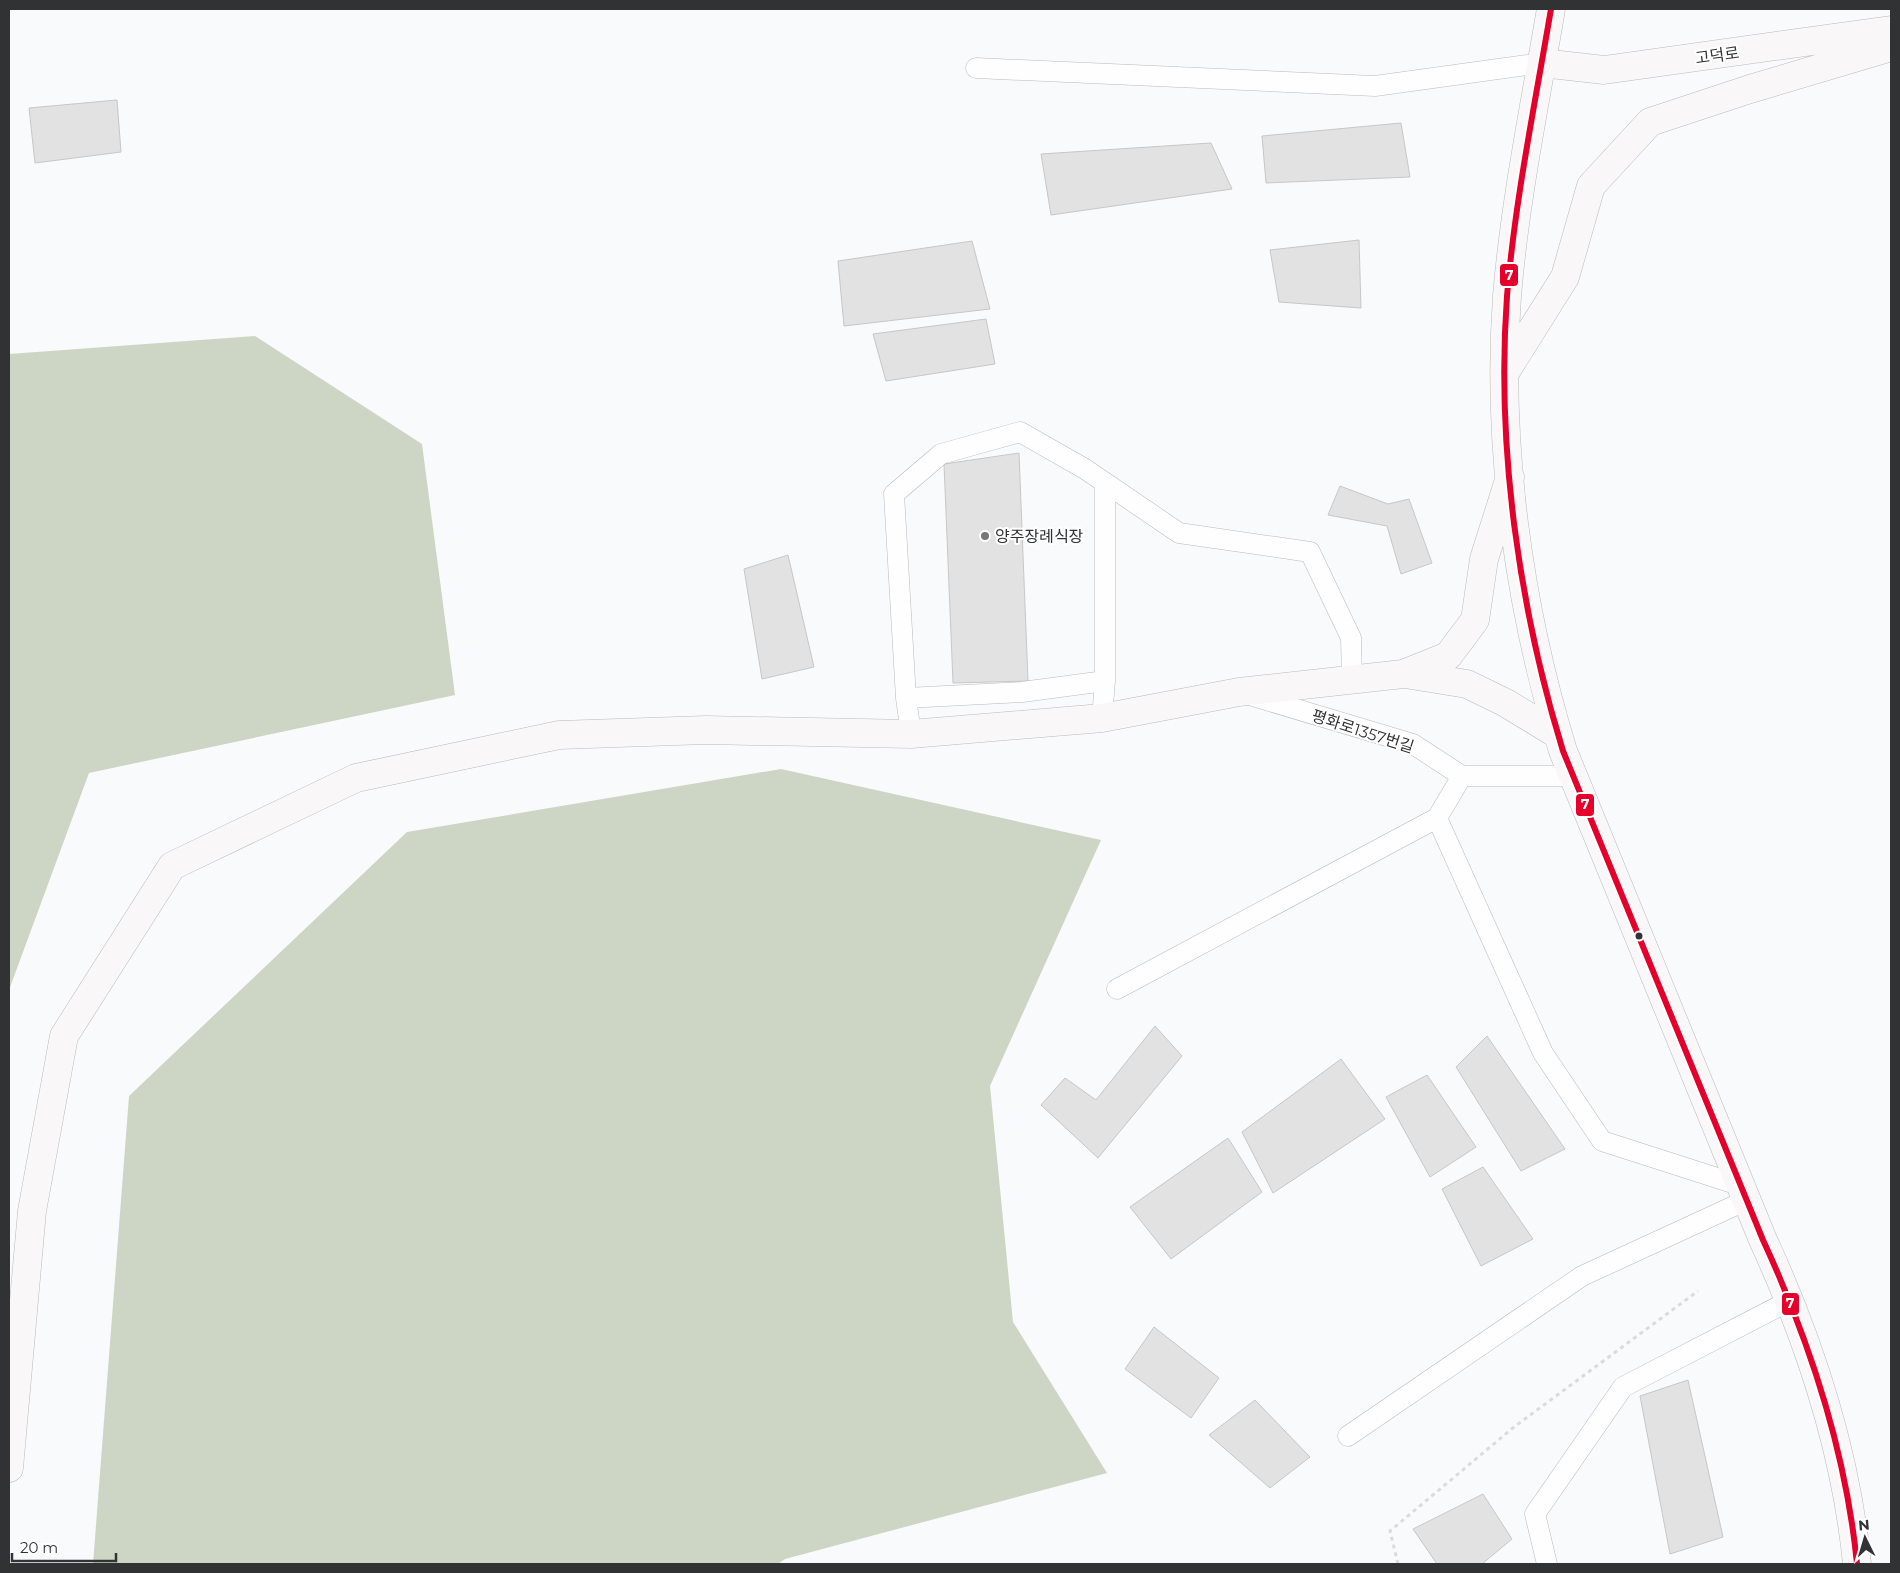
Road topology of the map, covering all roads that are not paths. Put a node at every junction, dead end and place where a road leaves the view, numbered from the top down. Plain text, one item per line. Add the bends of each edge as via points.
1 (1551, 9) edge
2 (1891, 30) edge
3 (1891, 47) edge
4 (1542, 63) junction
5 (976, 68) dead end
6 (1506, 371) junction
7 (1510, 477) junction
8 (1105, 483) junction
9 (1403, 674) junction
10 (1352, 680) junction
11 (1105, 681) junction
12 (1239, 692) junction
13 (906, 698) junction
14 (1102, 718) junction
15 (911, 734) junction
16 (1557, 734) junction
17 (1462, 776) junction
18 (1572, 776) junction
19 (1437, 818) junction
20 (1116, 989) dead end
21 (1744, 1193) junction
22 (1791, 1300) junction
23 (1348, 1436) dead end
24 (9, 1468) edge
25 (1548, 1564) edge
26 (1857, 1564) edge

1 - 4 main road
2 - 4 main road, 고덕로 via 1604,70
3 - 6 main road via 1650,122 1591,186 1565,277
4 - 5 lane via 1375,86
4 - 6 main road via 1521,181 1507,297
6 - 7 main road
7 - 9 main road via 1484,558 1475,620 1448,656
7 - 16 main road via 1522,577 1545,694
8 - 10 lane via 1179,533 1310,552 1351,638
8 - 11 lane
8 - 13 lane via 1020,432 942,454 894,494
9 - 10 main road
9 - 16 main road via 1467,684
10 - 12 main road
11 - 13 lane via 1022,692
11 - 14 lane
12 - 14 main road
12 - 17 lane, 평화로1357번길 via 1413,744
13 - 15 lane
14 - 15 main road
15 - 24 main road via 706,730 559,735 356,778 172,866 64,1036 32,1211
16 - 18 main road
17 - 18 lane
17 - 19 lane
18 - 21 main road
19 - 20 lane
19 - 21 lane via 1543,1053 1602,1141
21 - 22 main road
21 - 23 lane via 1582,1276
22 - 25 lane via 1623,1387 1534,1514
22 - 26 main road via 1829,1414 1845,1481

